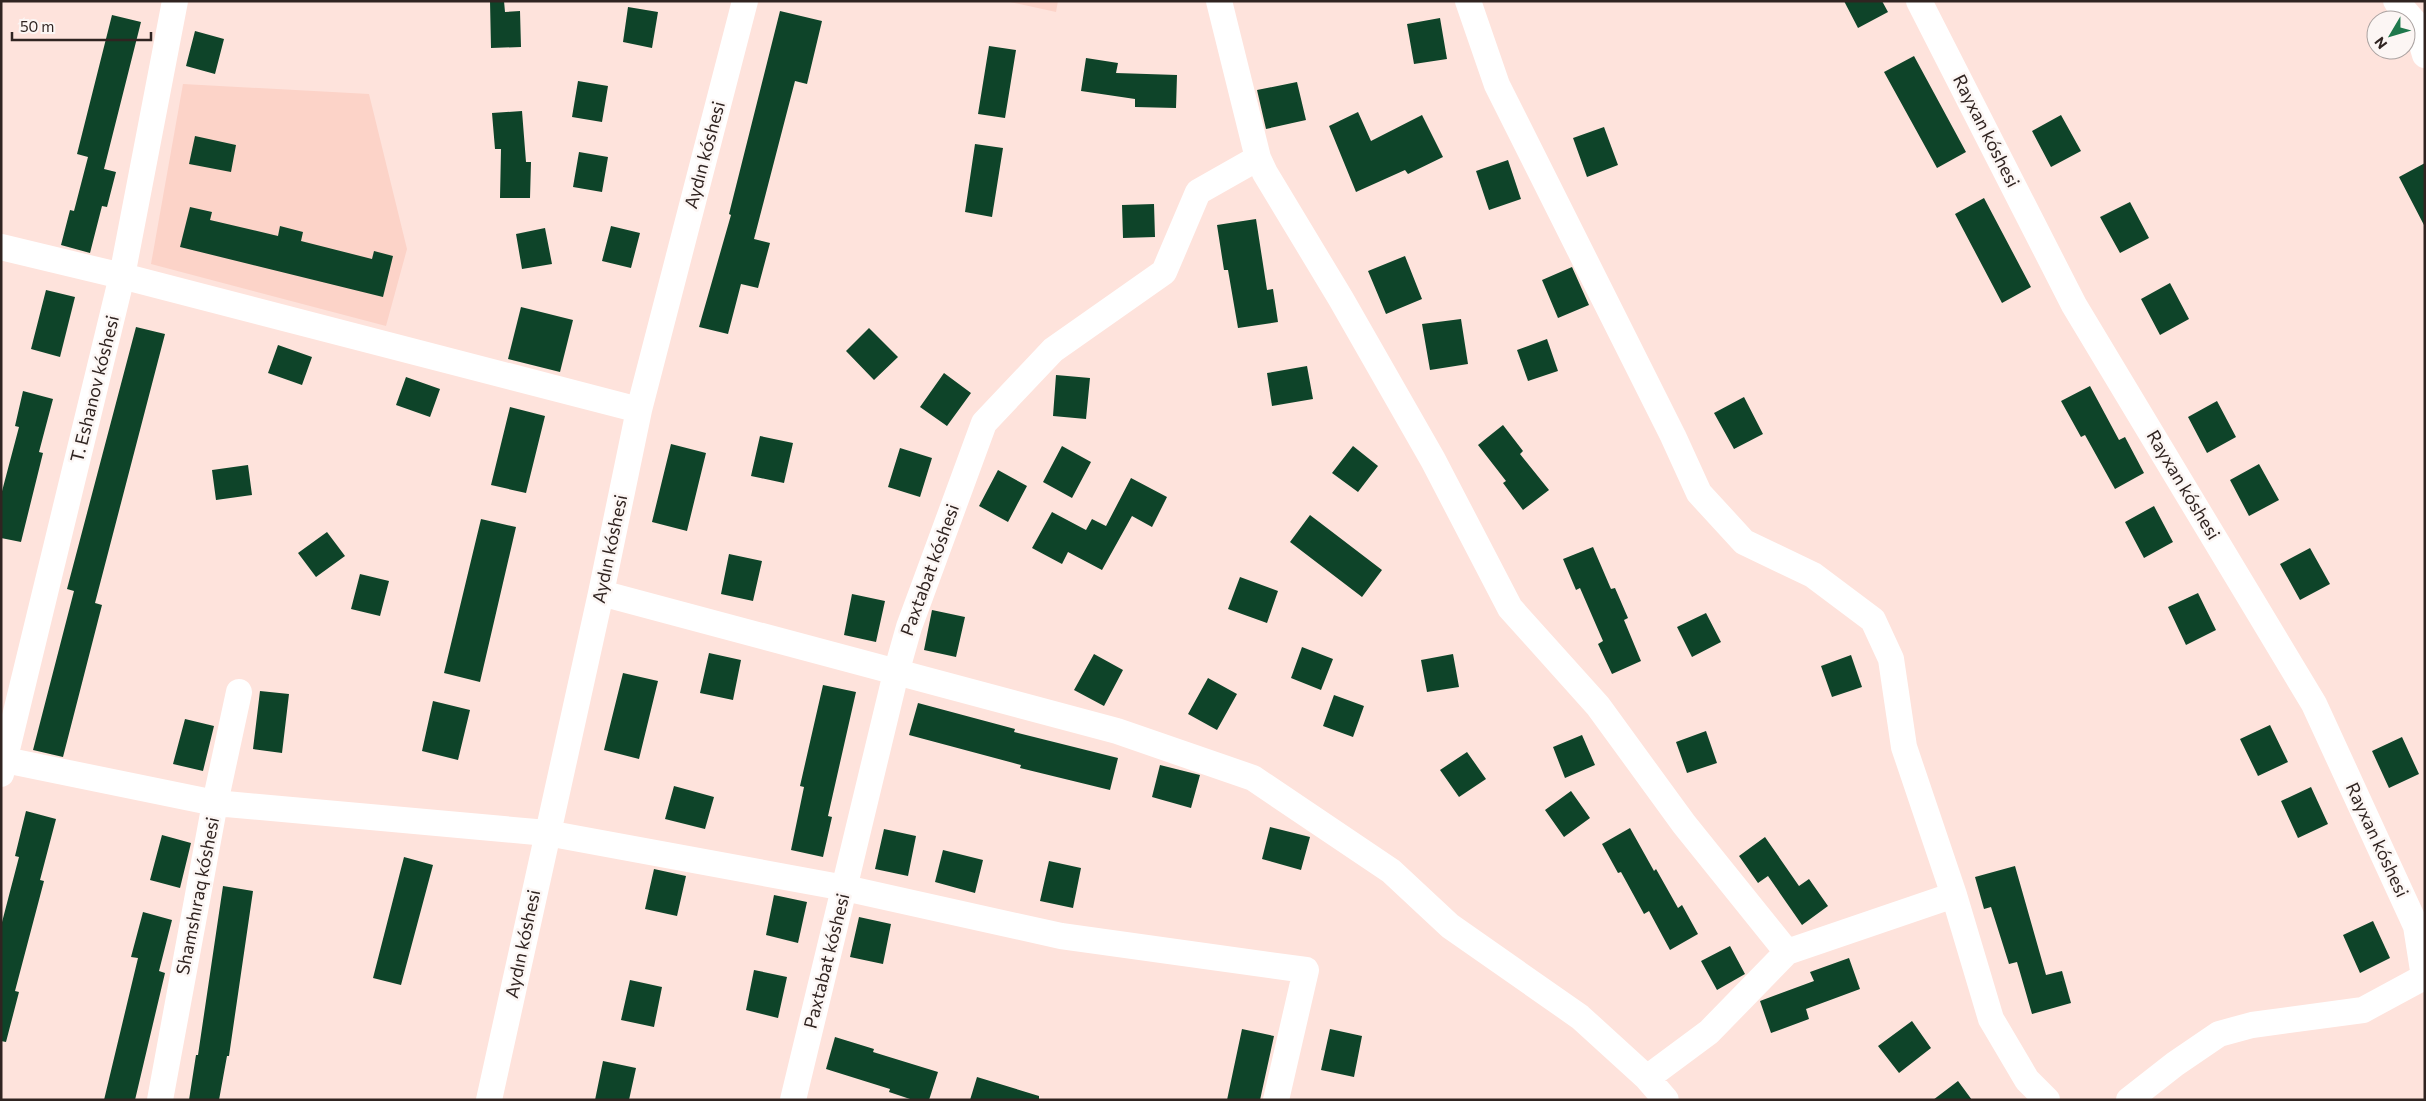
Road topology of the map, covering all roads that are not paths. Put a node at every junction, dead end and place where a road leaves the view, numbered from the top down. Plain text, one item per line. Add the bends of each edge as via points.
1 (175, 1) edge
2 (745, 1) edge
3 (1218, 1) edge
4 (1468, 1) edge
5 (1919, 1) edge
6 (2396, 1) edge
7 (2425, 55) edge
8 (1258, 158) junction
9 (1, 247) edge
10 (122, 276) junction
11 (639, 410) junction
12 (601, 593) junction
13 (896, 672) junction
14 (239, 692) dead end
15 (3, 767) edge
16 (215, 803) junction
17 (547, 832) junction
18 (845, 888) junction
19 (1954, 895) junction
20 (1787, 952) junction
21 (2424, 977) edge
22 (1647, 1078) junction
23 (160, 1100) edge
24 (489, 1100) edge
25 (792, 1100) edge
26 (1276, 1100) edge
27 (1666, 1100) edge
28 (2047, 1100) edge
29 (2129, 1100) edge

1 - 10 street, T. Eshanov kóshesi
2 - 11 street, Aydın kóshesi
3 - 8 street
4 - 19 street via 1496,85 1699,493 1744,542 1813,575 1873,620 1891,658 1904,747
5 - 21 street, Rayxan kóshesi via 2074,305 2314,704 2416,926
6 - 7 street via 2416,24
8 - 13 street, Paxtabat kóshesi via 1198,192 1164,272 1053,350 984,423 909,627
8 - 20 street via 1432,460 1510,608 1598,706 1684,824
9 - 10 street
10 - 11 street
10 - 15 street, T. Eshanov kóshesi
11 - 12 street, Aydın kóshesi
12 - 13 street
12 - 17 street, Aydın kóshesi
13 - 18 street, Paxtabat kóshesi
13 - 22 street via 1117,731 1253,778 1391,871 1450,926 1580,1017
14 - 16 street, Shamshıraq kóshesi
15 - 16 street
16 - 17 street
16 - 23 street, Shamshıraq kóshesi
17 - 18 street
17 - 24 street, Aydın kóshesi
18 - 25 street, Paxtabat kóshesi
18 - 26 street via 1060,936 1306,970
19 - 20 street
19 - 28 street via 1991,1019 2027,1080
20 - 22 street via 1709,1032
21 - 29 street via 2363,1010 2252,1025 2218,1034
22 - 27 street

